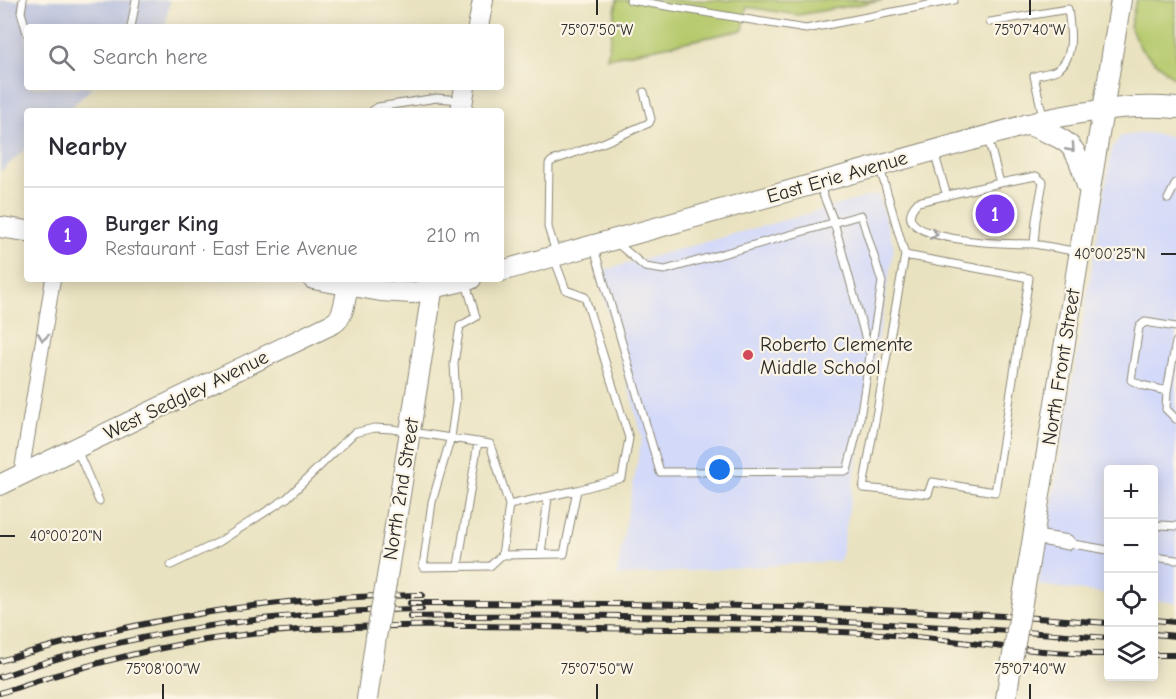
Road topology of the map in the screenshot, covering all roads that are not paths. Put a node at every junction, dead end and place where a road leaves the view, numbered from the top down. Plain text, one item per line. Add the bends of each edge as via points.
1 (22, 0) edge
2 (136, 0) edge
3 (483, 0) edge
4 (630, 0) edge
5 (954, 0) edge
6 (1121, 0) edge
7 (651, 2) edge
8 (990, 22) dead end
9 (24, 24) edge
10 (131, 24) edge
11 (479, 24) edge
12 (644, 92) dead end
13 (463, 99) edge
14 (376, 108) edge
15 (1176, 108) edge
16 (1103, 110) junction
17 (1035, 122) junction
18 (987, 135) junction
19 (934, 150) junction
20 (879, 165) junction
21 (818, 183) junction
22 (1000, 183) junction
23 (1176, 183) edge
24 (947, 196) junction
25 (1089, 196) junction
26 (1168, 199) dead end
27 (834, 222) junction
28 (0, 227) edge
29 (24, 231) edge
30 (616, 239) junction
31 (1034, 244) junction
32 (593, 245) junction
33 (1080, 252) junction
34 (905, 255) junction
35 (555, 256) junction
36 (504, 270) edge
37 (53, 282) edge
38 (348, 282) edge
39 (451, 282) edge
40 (469, 282) edge
41 (433, 284) edge
42 (1176, 327) edge
43 (1176, 342) edge
44 (870, 354) junction
45 (1167, 391) junction
46 (1176, 419) edge
47 (410, 432) junction
48 (451, 437) junction
49 (478, 442) junction
50 (76, 448) junction
51 (21, 475) junction
52 (0, 485) edge
53 (577, 490) junction
54 (548, 497) junction
55 (99, 501) dead end
56 (509, 506) junction
57 (1176, 526) edge
58 (1158, 527) edge
59 (1033, 536) junction
60 (1104, 549) edge
61 (541, 554) junction
62 (502, 555) junction
63 (1158, 558) edge
64 (1176, 560) edge
65 (171, 565) dead end
66 (458, 566) junction
67 (367, 699) edge
68 (1006, 699) edge

1 - 9 lane
2 - 10 lane
3 - 11 street
4 - 7 lane
5 - 7 lane via 806,29
6 - 16 street, North Front Street
8 - 17 lane via 1068,9 1071,42 1066,59 1058,69 1034,76
12 - 35 lane via 649,123 549,164 548,227
13 - 14 lane via 437,98
15 - 16 street, East Erie Avenue
16 - 17 street, East Erie Avenue
16 - 25 street, North Front Street
17 - 18 street, East Erie Avenue
17 -> 25 street via 1074,148
18 - 19 street, East Erie Avenue
18 - 22 lane
19 - 20 street, East Erie Avenue
19 - 24 lane
20 - 21 street, East Erie Avenue
20 - 34 lane
21 - 27 lane
21 - 30 street, East Erie Avenue
22 - 24 lane
22 - 31 lane via 1036,176 1043,182
23 - 26 lane
24 -> 31 lane via 918,202 911,210 913,226 925,233 992,243
25 - 33 street, North Front Street
27 - 30 lane via 665,270 645,267
27 - 44 lane
27 - 44 lane via 861,215 882,282
28 - 29 street
30 - 32 street, East Erie Avenue
31 - 33 lane
32 - 35 street, East Erie Avenue
32 - 44 lane via 660,472 847,471
33 - 59 street, North Front Street
34 - 34 lane via 1029,278 995,492 932,482 928,494 863,488
35 - 36 street, East Erie Avenue
35 - 53 lane via 566,290 585,297 628,438 622,478
37 -> 51 street
38 - 41 street via 396,293 412,293
38 - 50 street, West Sedgley Avenue via 342,313 334,323
39 - 41 street
40 - 48 lane via 476,317 460,326
41 - 47 street, North 2nd Street
42 - 45 lane via 1145,322 1139,327 1131,380
43 - 45 lane
45 - 46 lane via 1166,409
47 - 48 lane
47 - 65 lane via 374,428 354,433 287,498 219,542
47 - 67 street, North 2nd Street, bridge
48 - 49 lane
48 - 66 lane via 432,502 423,567
49 - 56 lane via 490,444
49 - 66 lane
50 - 51 street, West Sedgley Avenue
50 - 55 lane
51 - 52 street, West Sedgley Avenue
53 - 54 lane
53 - 61 lane via 564,554
54 - 56 lane
54 - 61 lane
56 - 62 lane
57 - 58 lane
59 - 60 lane via 1068,546
59 - 68 street, North Front Street, bridge
61 - 62 lane
62 - 66 lane via 490,566
63 - 64 lane

